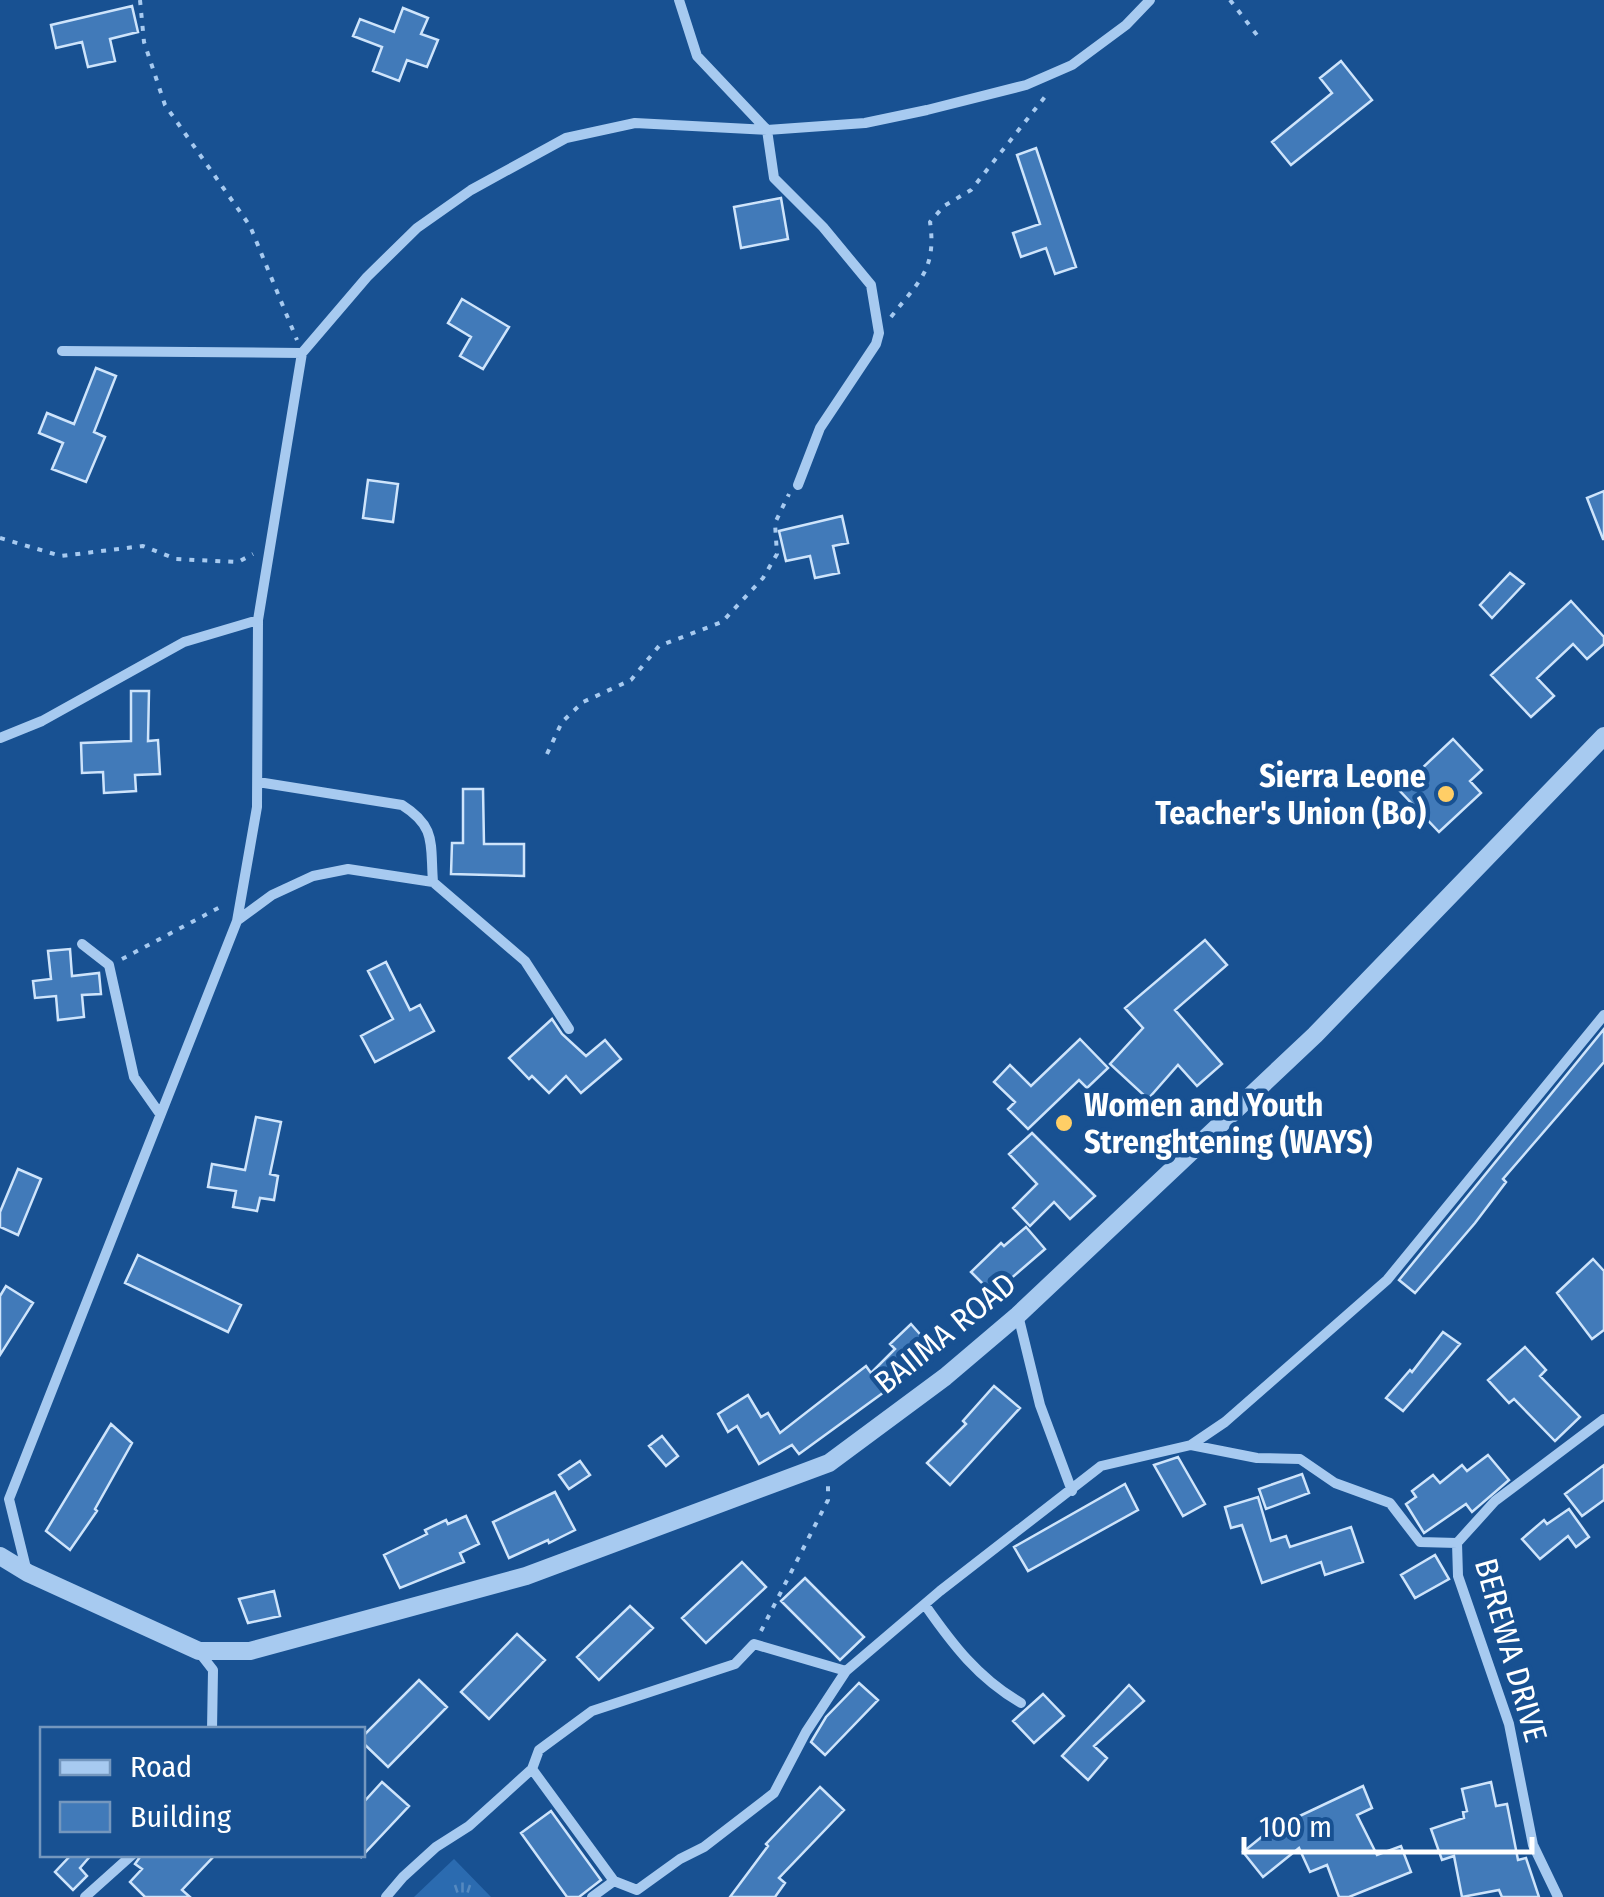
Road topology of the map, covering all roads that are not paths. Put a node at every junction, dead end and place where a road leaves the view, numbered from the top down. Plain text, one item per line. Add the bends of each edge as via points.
1 (678, 0) edge
2 (1150, 0) edge
3 (767, 130) junction
4 (62, 351) dead end
5 (302, 354) junction
6 (798, 485) road end
7 (258, 620) junction
8 (1604, 736) edge
9 (0, 738) edge
10 (258, 782) junction
11 (433, 882) junction
12 (237, 921) junction
13 (82, 944) dead end
14 (1604, 1016) edge
15 (569, 1029) dead end
16 (160, 1114) junction
17 (1018, 1315) junction
18 (1604, 1419) edge
19 (1191, 1444) junction
20 (1072, 1491) junction
21 (5, 1501) edge
22 (1457, 1543) junction
23 (0, 1556) edge
24 (28, 1572) junction
25 (924, 1605) junction
26 (198, 1652) junction
27 (846, 1670) junction
28 (1020, 1703) dead end
29 (212, 1727) edge
30 (532, 1769) junction
31 (130, 1857) edge
32 (614, 1881) junction
33 (85, 1897) edge
34 (386, 1897) edge
35 (592, 1897) edge
36 (1558, 1897) edge

1 - 3 street via 697,56
2 - 3 street via 1072,65 1026,86 865,123
3 - 5 street via 635,124 566,138 417,228
3 - 6 street via 774,178 871,285 878,333 820,428
4 - 5 street
5 - 7 street
7 - 9 street via 184,642
7 - 10 street
8 - 17 street, BAIIMA ROAD via 1315,1034
10 - 11 street via 402,806 422,818 430,836
10 - 12 street
11 - 12 street via 348,869 272,894
11 - 15 street via 525,960
12 - 16 street
13 - 16 street via 108,965 134,1076
14 - 19 street via 1387,1280 1226,1422
16 - 21 street
17 - 20 street via 1040,1406
17 - 26 street, BAIIMA ROAD via 828,1463 526,1576 250,1651
18 - 22 street, BEREWA DRIVE via 1495,1501
19 - 20 street via 1101,1466
19 - 22 street via 1300,1460 1335,1483 1390,1503 1420,1542
20 - 25 street
21 - 24 street
22 - 36 street, BEREWA DRIVE via 1458,1576 1508,1724 1533,1845
23 - 24 street, BAIIMA ROAD
24 - 26 street, BAIIMA ROAD
25 - 27 street
25 - 28 street via 968,1662
26 - 29 street via 212,1670
27 - 30 street via 754,1644 735,1664 592,1711 539,1750
27 - 32 street via 774,1793 636,1890
30 - 32 street
30 - 34 street
31 - 33 street
32 - 35 street

